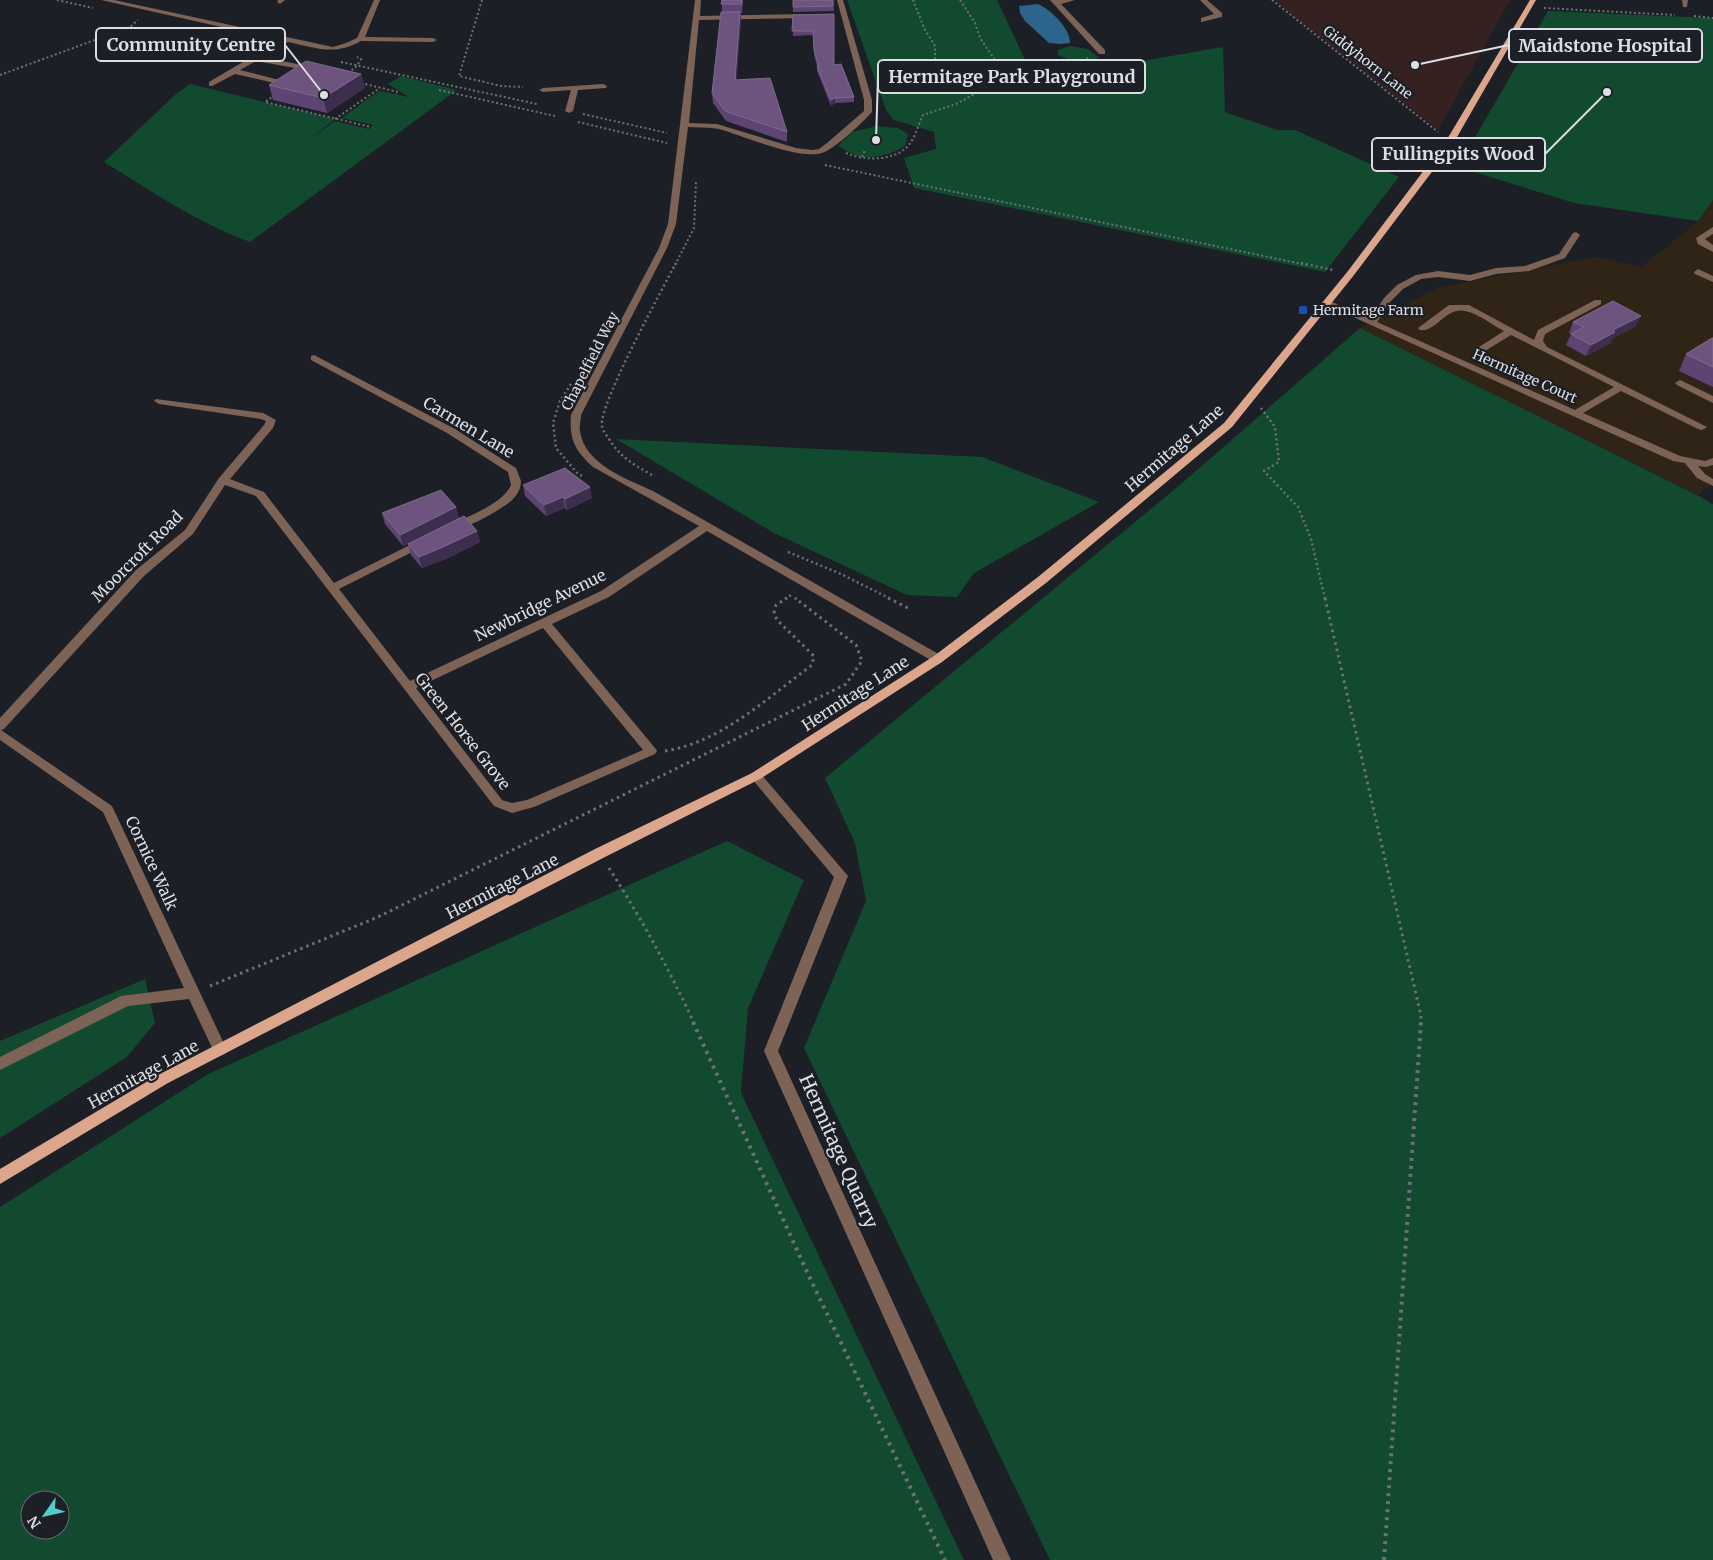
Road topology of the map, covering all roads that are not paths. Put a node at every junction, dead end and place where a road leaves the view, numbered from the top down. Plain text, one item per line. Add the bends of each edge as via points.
1 (104, 0) edge
2 (377, 0) edge
3 (698, 0) edge
4 (840, 0) edge
5 (1072, 0) edge
6 (1203, 0) edge
7 (1054, 1) edge
8 (1530, 4) edge
9 (834, 15) edge
10 (844, 15) junction
11 (814, 16) edge
12 (696, 18) junction
13 (1204, 20) dead end
14 (287, 39) junction
15 (360, 39) junction
16 (433, 40) dead end
17 (1102, 52) road end
18 (256, 58) junction
19 (233, 71) junction
20 (344, 76) edge
21 (212, 84) dead end
22 (603, 86) dead end
23 (281, 87) edge
24 (575, 88) junction
25 (543, 90) dead end
26 (569, 111) dead end
27 (685, 125) junction
28 (1713, 230) edge
29 (1576, 236) dead end
30 (1713, 249) edge
31 (1698, 272) dead end
32 (1713, 279) edge
33 (1598, 302) dead end
34 (1327, 303) junction
35 (1372, 322) junction
36 (1422, 328) dead end
37 (1510, 330) junction
38 (1482, 349) dead end
39 (1544, 349) junction
40 (314, 358) dead end
41 (1680, 383) dead end
42 (1621, 387) junction
43 (1713, 400) edge
44 (159, 402) dead end
45 (1575, 414) junction
46 (1702, 427) dead end
47 (1713, 461) edge
48 (1689, 462) junction
49 (223, 480) junction
50 (1713, 483) edge
51 (706, 527) junction
52 (333, 588) junction
53 (544, 622) junction
54 (938, 659) junction
55 (408, 687) junction
56 (0, 726) edge
57 (0, 734) edge
58 (756, 776) junction
59 (194, 993) junction
60 (220, 1050) junction
61 (0, 1064) edge
62 (0, 1177) edge
63 (1002, 1560) edge

1 - 14 street
2 - 15 street
3 - 12 street, Chapelfield Way
4 - 10 street
5 - 7 street
6 - 13 street via 1219,15
7 - 17 street
8 - 34 main road, Hermitage Lane via 1450,142
9 - 10 street
10 - 27 street via 868,100 868,112 830,145 821,151 804,152 717,126
11 - 12 street
12 - 27 street, Chapelfield Way
14 - 15 street via 333,49
14 - 18 street
15 - 16 street
18 - 19 street
18 - 20 street
19 - 21 street
19 - 23 street
22 - 24 street
24 - 25 street
24 - 26 street
27 - 51 street, Chapelfield Way via 668,236 576,414 574,425 581,448 604,472 649,493
28 - 30 street via 1700,238
29 - 35 street via 1562,256 1526,269 1496,271 1470,278 1438,274 1419,277 1393,293
31 - 32 street
33 - 39 street via 1541,332 1538,341
34 - 35 street, Hermitage Court
34 - 54 main road, Hermitage Lane via 1228,425 1042,580
35 - 45 street, Hermitage Court
36 - 37 street via 1452,307 1469,308
37 - 38 street
37 - 39 street
39 - 42 street
40 - 52 street, Carmen Lane via 451,431 512,470 516,484 507,500
41 - 43 street
42 - 45 street
42 - 46 street
44 - 49 street, Moorcroft Road via 263,416 271,420
45 - 48 street, Hermitage Court
47 - 48 street, Hermitage Court via 1706,464
48 - 50 street via 1701,476
49 - 52 street, Green Horse Grove via 260,494
49 - 56 street, Moorcroft Road via 189,532 140,574
51 - 53 street, Newbridge Avenue via 606,594
51 - 54 street, Chapelfield Way
52 - 55 street, Green Horse Grove
53 - 55 street, Newbridge Avenue
53 - 55 street, Green Horse Grove via 651,751 530,804 512,808 498,803
54 - 58 main road, Hermitage Lane
57 - 59 street, Cornice Walk via 108,809
58 - 60 main road, Hermitage Lane
58 - 63 street, Hermitage Quarry via 841,876 771,1051
59 - 60 street, Cornice Walk
59 - 61 street via 126,1000
60 - 62 main road, Hermitage Lane via 163,1079

